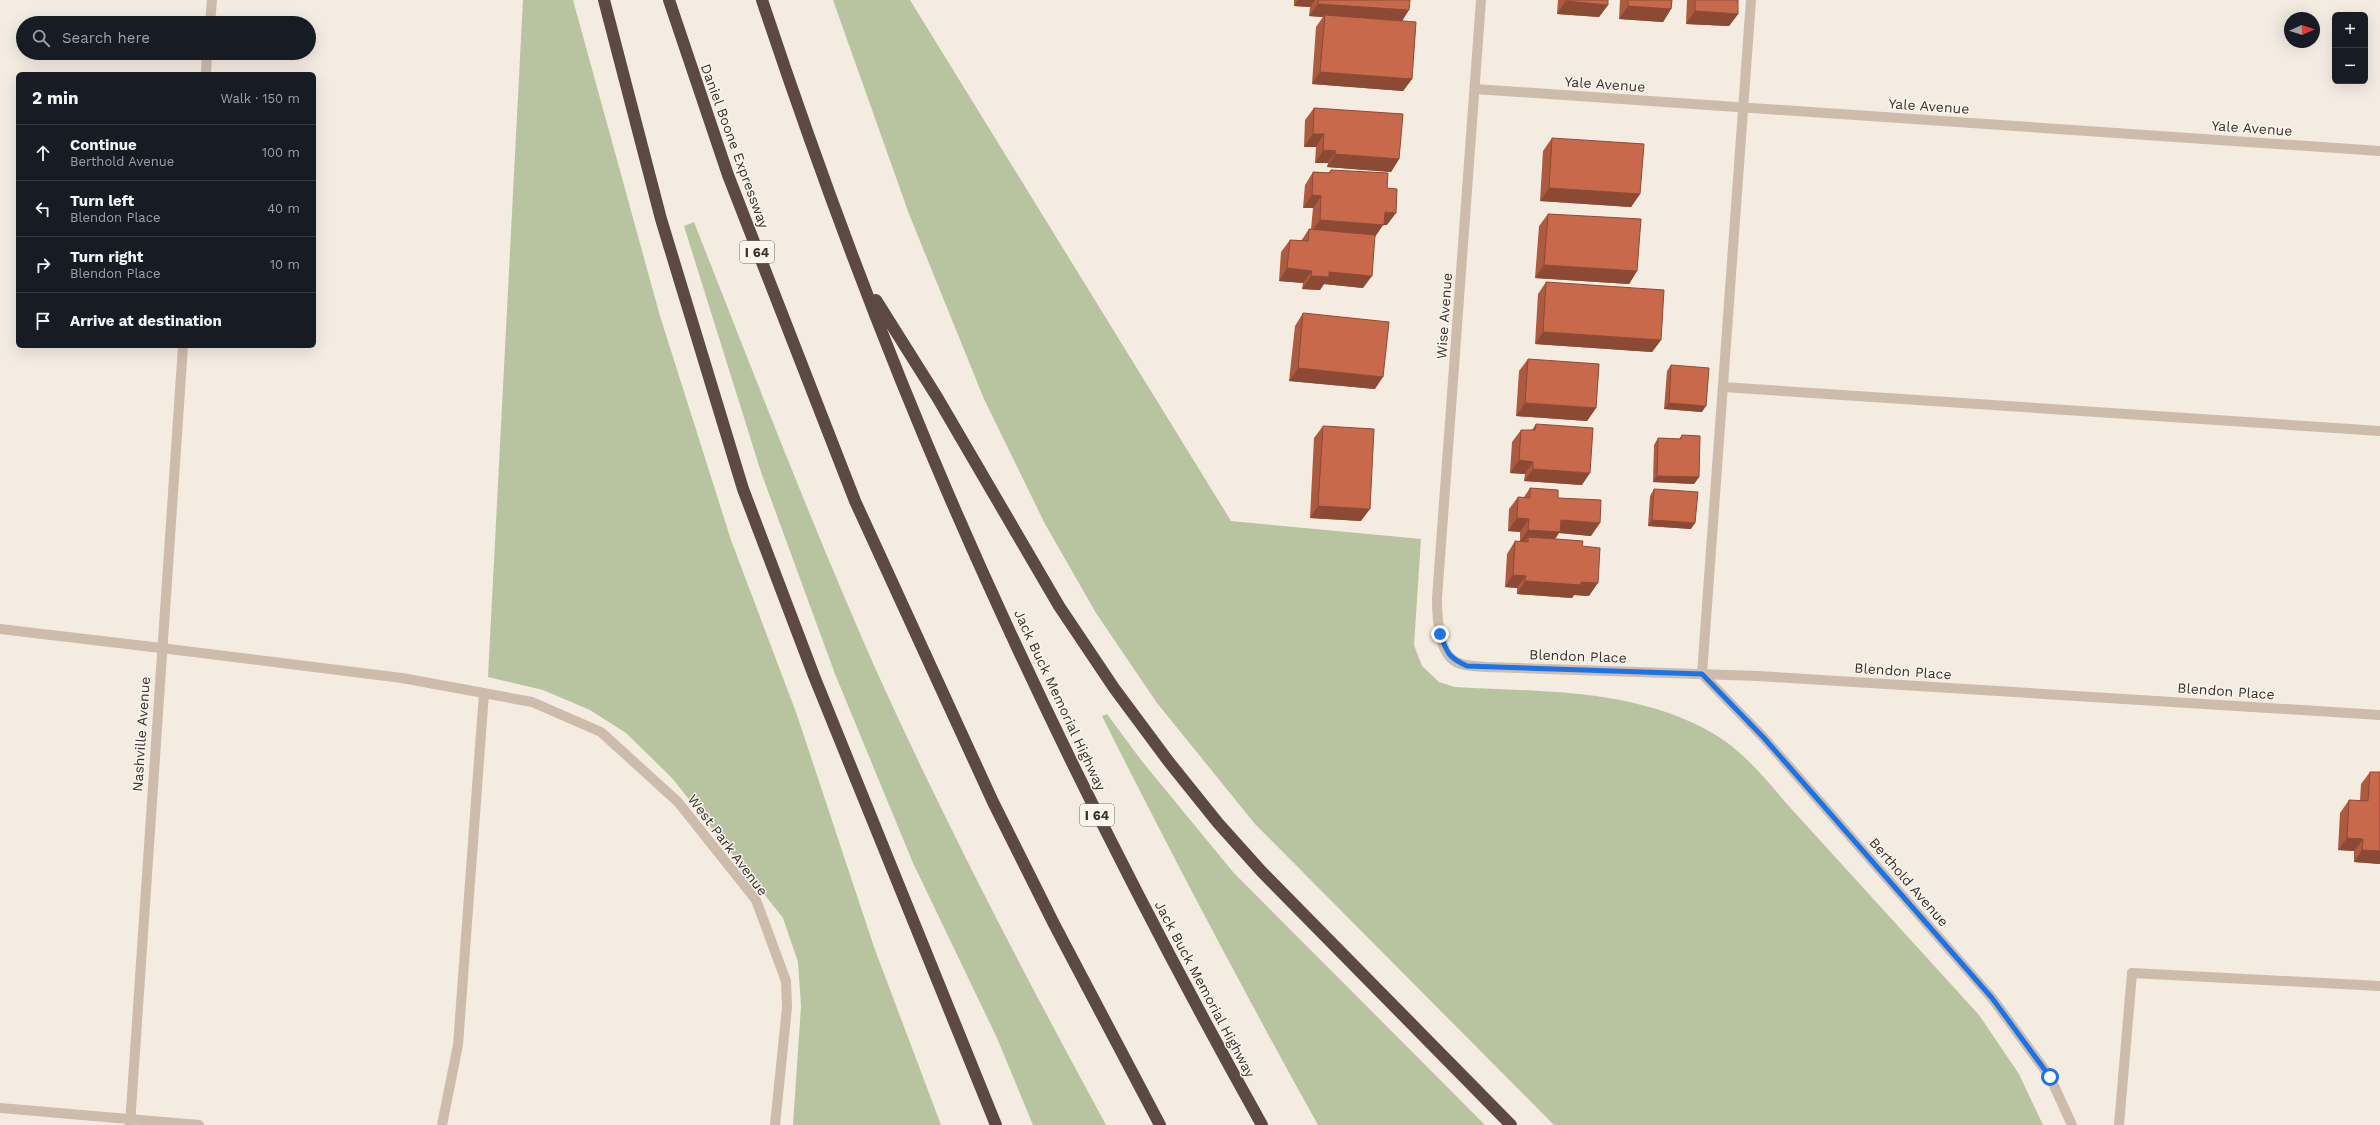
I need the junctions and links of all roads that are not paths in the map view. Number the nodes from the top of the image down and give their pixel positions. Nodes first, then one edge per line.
1 (212, 0) edge
2 (604, 0) edge
3 (669, 0) edge
4 (762, 0) edge
5 (1480, 0) edge
6 (1751, 0) edge
7 (211, 16) edge
8 (207, 60) edge
9 (206, 72) edge
10 (1475, 89) junction
11 (1742, 107) junction
12 (2380, 151) edge
13 (860, 275) junction
14 (183, 348) edge
15 (1723, 387) junction
16 (2380, 431) edge
17 (0, 629) edge
18 (1440, 634) joint
19 (161, 648) junction
20 (1702, 674) junction
21 (484, 693) junction
22 (2380, 715) edge
23 (2380, 986) edge
24 (988, 1107) junction
25 (0, 1108) edge
26 (130, 1122) edge
27 (199, 1125) edge
28 (442, 1125) edge
29 (775, 1125) edge
30 (990, 1125) edge
31 (996, 1125) edge
32 (1160, 1125) edge
33 (1262, 1125) edge
34 (1511, 1125) edge
35 (2072, 1125) edge
36 (2119, 1125) edge

1 - 7 street
2 - 24 highway
3 - 32 highway, Daniel Boone Expressway / I 64
4 - 13 highway, I 64
5 - 10 street, Wise Avenue
6 - 11 street
8 - 9 street
10 - 11 street, Yale Avenue
10 - 18 street, Wise Avenue
11 - 12 street, Yale Avenue
11 - 15 street
13 - 33 highway, Jack Buck Memorial Highway / I 64
13 - 34 highway
14 - 19 street, Nashville Avenue
15 - 16 street
15 - 20 street
17 - 19 street, West Park Avenue
18 - 20 street, Blendon Place
19 - 21 street, West Park Avenue
19 - 26 street, Nashville Avenue
20 - 22 street, Blendon Place
20 - 35 street, Berthold Avenue
21 - 28 street
21 - 29 street, West Park Avenue
23 - 36 street
24 - 30 highway
24 - 31 highway
25 - 26 street
26 - 27 street

